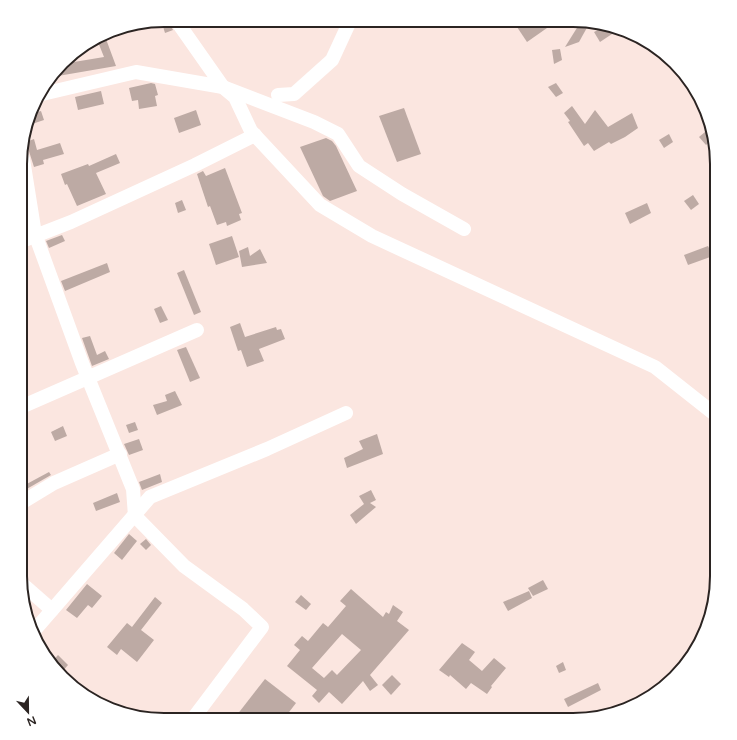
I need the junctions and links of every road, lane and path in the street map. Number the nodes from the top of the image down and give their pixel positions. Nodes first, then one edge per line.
1 (181, 27) edge
2 (347, 27) edge
3 (223, 87) junction
4 (46, 93) edge
5 (278, 95) dead end
6 (255, 135) junction
7 (27, 185) edge
8 (464, 229) dead end
9 (35, 234) junction
10 (27, 238) edge
11 (197, 330) dead end
12 (89, 378) junction
13 (27, 404) edge
14 (710, 410) edge
15 (346, 412) dead end
16 (120, 454) junction
17 (27, 499) edge
18 (135, 516) junction
19 (28, 589) edge
20 (52, 610) junction
21 (37, 628) edge
22 (197, 713) edge

1 - 3 street
2 - 5 street
3 - 4 street
3 - 6 street
3 - 8 street
6 - 9 street
6 - 14 street
7 - 9 street
9 - 10 street
9 - 12 street
11 - 12 street
12 - 13 street
12 - 16 street
15 - 18 street
16 - 17 street
16 - 18 street
18 - 20 street
18 - 22 street
19 - 20 street
20 - 21 street

